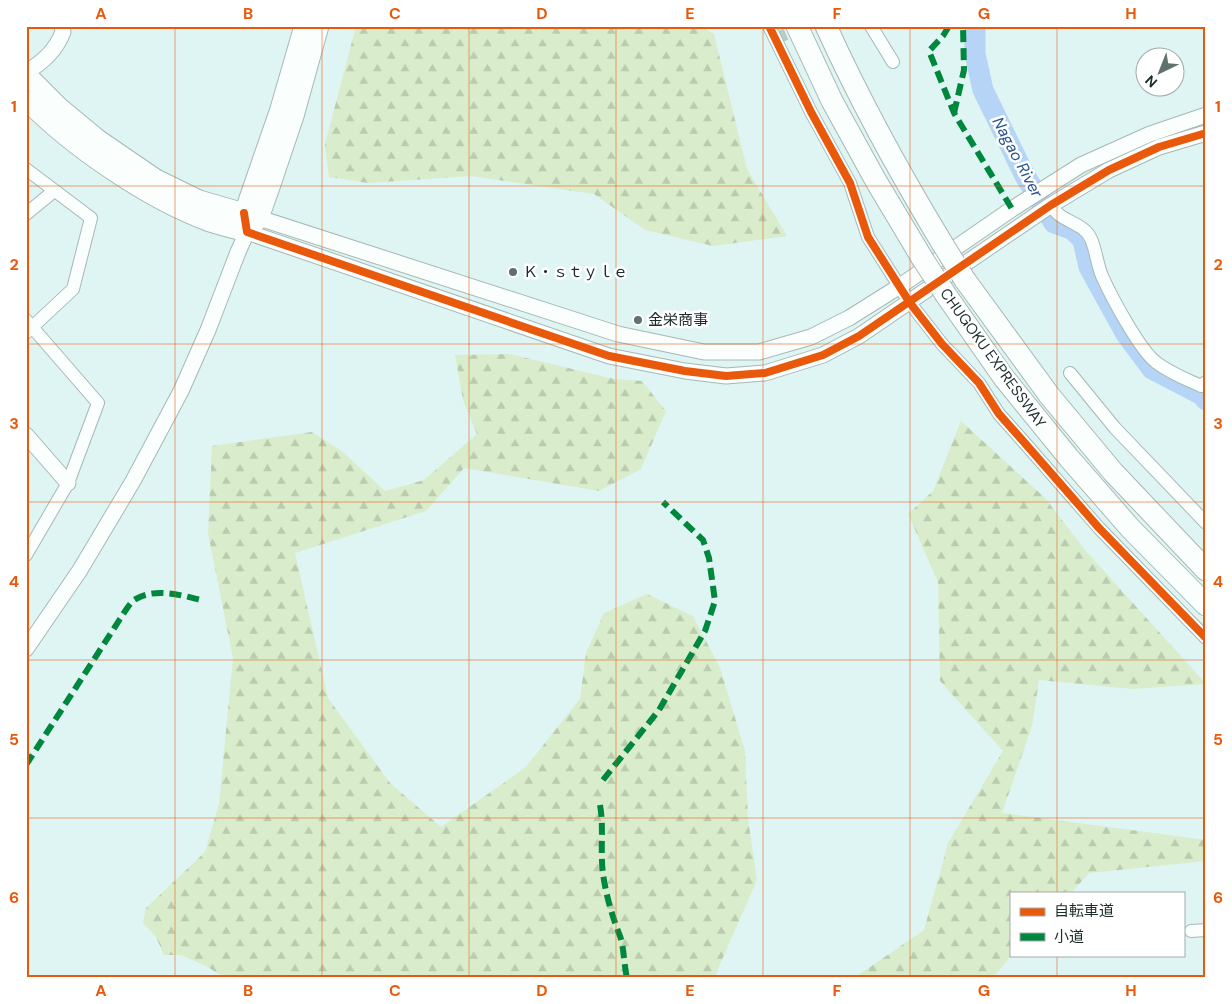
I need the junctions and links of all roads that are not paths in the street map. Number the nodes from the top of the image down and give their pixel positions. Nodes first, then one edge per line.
1 (62, 26) edge
2 (304, 26) edge
3 (319, 26) edge
4 (769, 26) edge
5 (790, 26) edge
6 (797, 26) edge
7 (826, 26) edge
8 (871, 26) edge
9 (893, 62) dead end
10 (26, 73) edge
11 (26, 100) edge
12 (832, 101) junction
13 (1206, 115) edge
14 (1206, 133) edge
15 (26, 169) edge
16 (54, 191) junction
17 (1052, 205) junction
18 (26, 214) edge
19 (250, 221) junction
20 (900, 286) junction
21 (910, 302) junction
22 (28, 327) edge
23 (1070, 373) dead end
24 (1206, 382) edge
25 (26, 435) edge
26 (68, 483) junction
27 (1206, 523) edge
28 (28, 548) edge
29 (1206, 570) edge
30 (1206, 605) edge
31 (1206, 638) edge
32 (26, 649) edge
33 (1206, 930) edge
34 (1191, 932) dead end

1 - 10 street
2 - 19 main road
3 - 19 main road
4 - 20 street
5 - 12 highway
6 - 12 highway, CHUGOKU EXPRESSWAY
7 - 29 highway, CHUGOKU EXPRESSWAY, bridge
8 - 9 street
10 - 19 main road
11 - 19 main road
12 - 30 highway, CHUGOKU EXPRESSWAY, bridge
13 - 20 street
14 - 17 street
15 - 16 street
16 - 18 street
16 - 22 street
17 - 21 street
17 - 24 street
19 - 20 street
19 - 21 street
19 - 32 street
20 - 21 street
21 - 31 street
22 - 26 street
23 - 27 street
25 - 26 street
26 - 28 street
33 - 34 street

